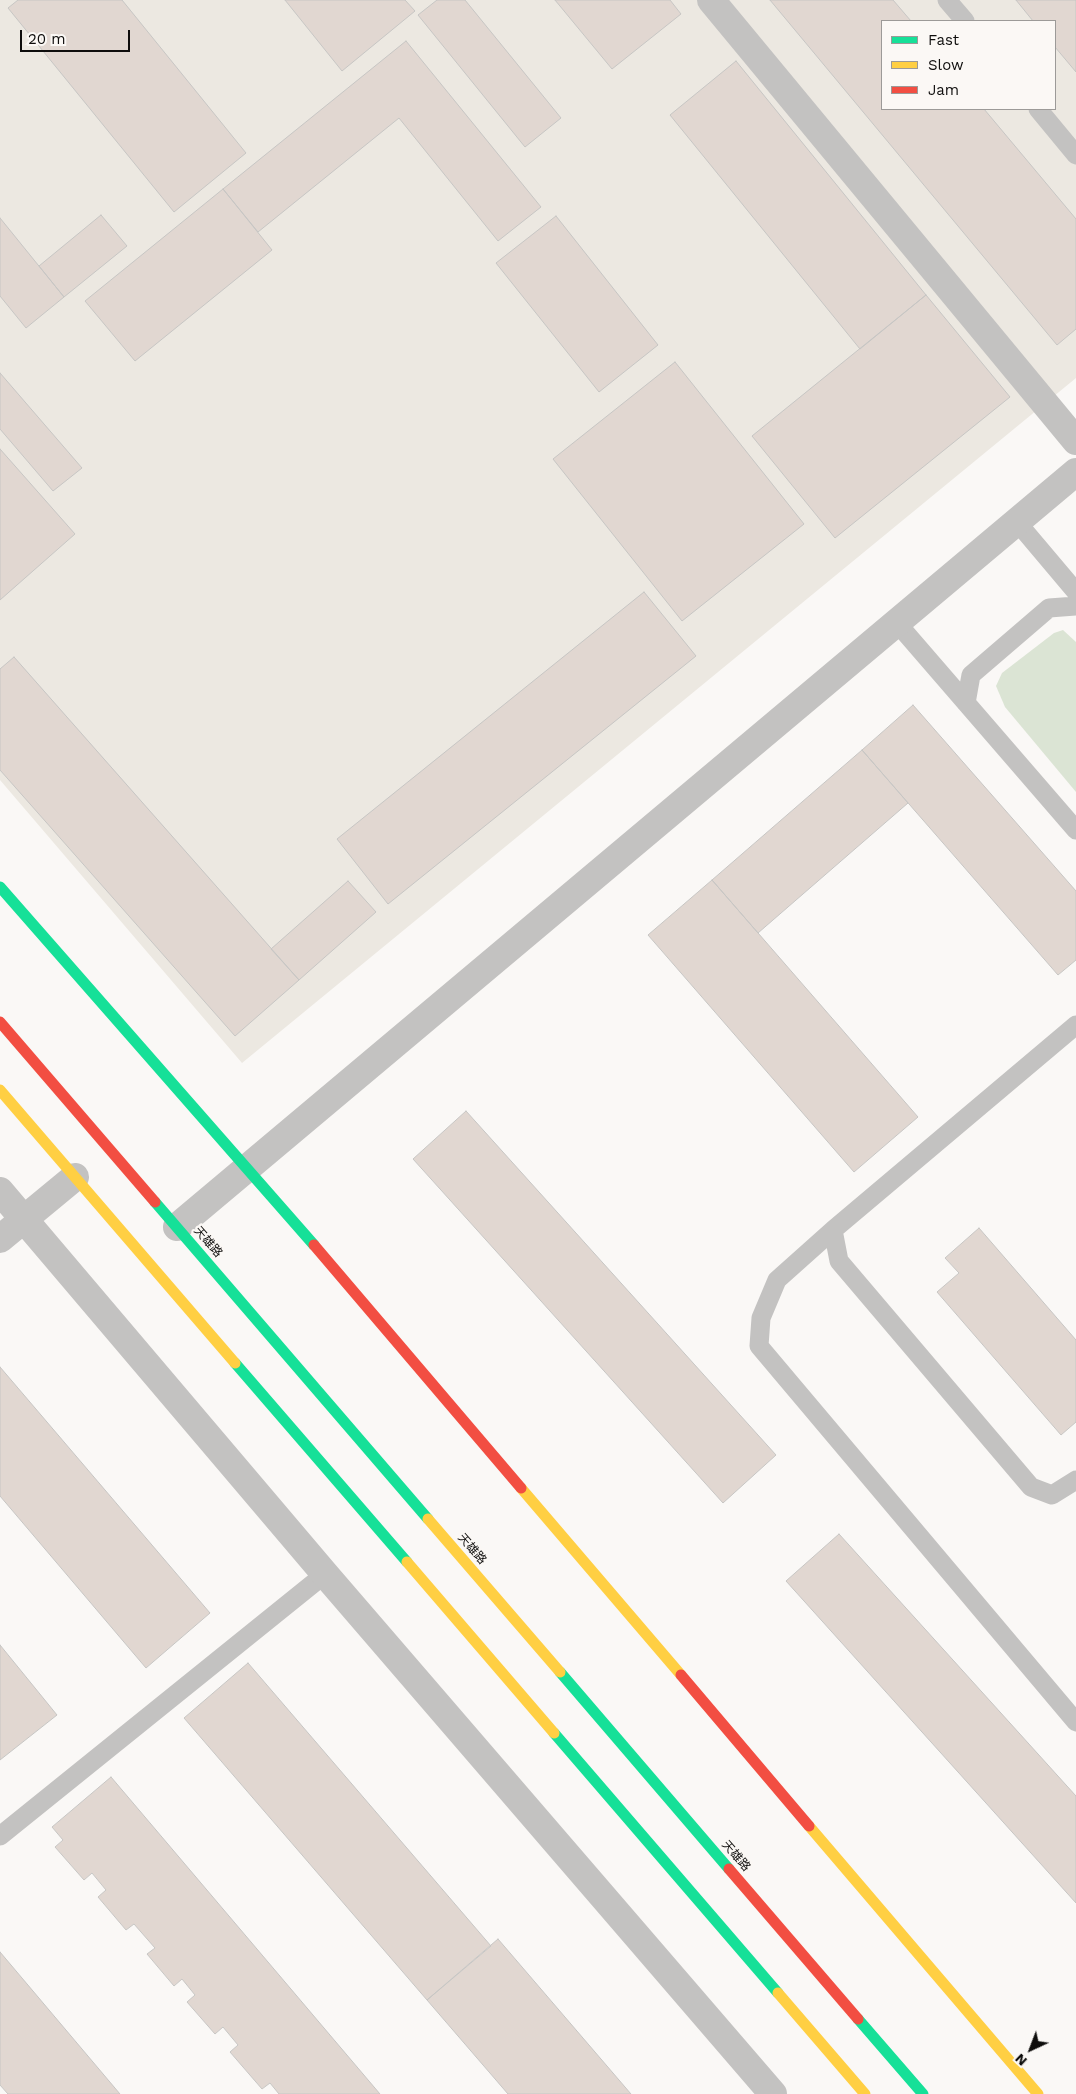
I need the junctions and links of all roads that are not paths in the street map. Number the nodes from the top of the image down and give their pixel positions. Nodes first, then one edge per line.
1 (711, 0) edge
2 (947, 0) edge
3 (964, 20) edge
4 (1039, 110) edge
5 (1076, 155) edge
6 (1076, 441) edge
7 (1076, 472) edge
8 (1017, 522) junction
9 (1076, 592) edge
10 (1076, 606) edge
11 (897, 623) junction
12 (966, 703) junction
13 (1076, 830) edge
14 (0, 887) edge
15 (0, 1022) edge
16 (1076, 1025) edge
17 (0, 1090) edge
18 (248, 1168) junction
19 (75, 1177) junction
20 (0, 1191) edge
21 (24, 1219) junction
22 (177, 1227) junction
23 (833, 1230) junction
24 (0, 1240) edge
25 (1076, 1480) edge
26 (325, 1574) junction
27 (1076, 1722) edge
28 (0, 1836) edge
29 (773, 2094) edge
30 (865, 2094) edge
31 (924, 2094) edge
32 (1038, 2094) edge

1 - 6 street
2 - 3 lane
4 - 5 lane
7 - 8 street
8 - 9 lane
8 - 11 street
10 - 12 lane
11 - 12 lane
11 - 18 street
12 - 13 lane
14 - 18 main road
15 - 22 main road, 天雄路
16 - 23 lane
17 - 19 main road
18 - 22 street
18 - 32 main road
19 - 21 street
19 - 30 main road
20 - 21 street
21 - 24 street
21 - 26 street
22 - 31 main road, 天雄路
23 - 25 lane
23 - 27 lane
26 - 28 lane
26 - 29 street

